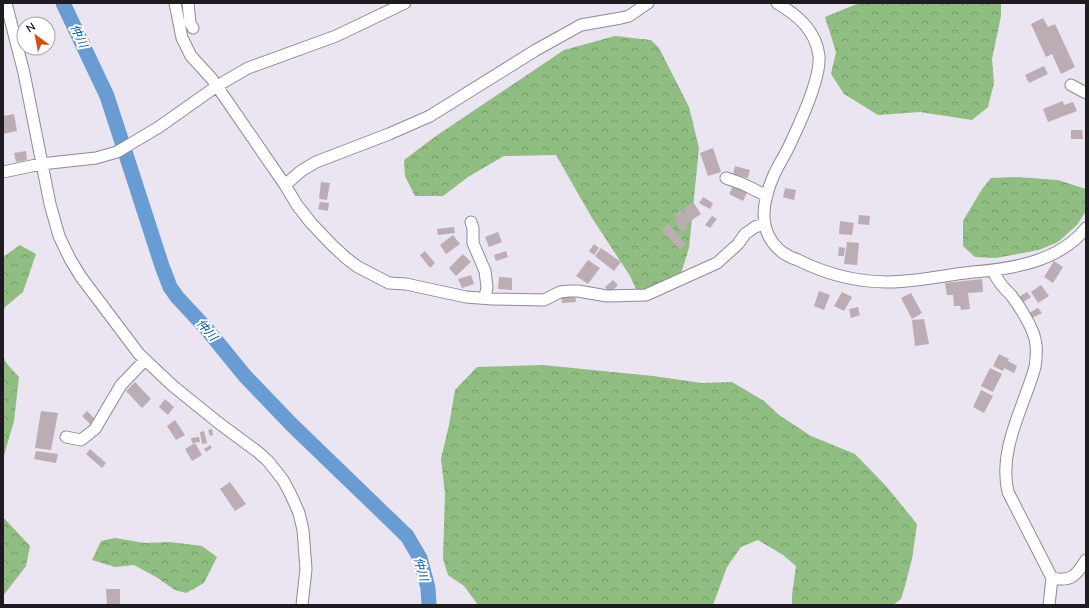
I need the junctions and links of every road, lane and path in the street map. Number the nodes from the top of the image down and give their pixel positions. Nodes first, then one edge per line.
1 (6, 3) edge
2 (175, 3) edge
3 (188, 3) edge
4 (405, 3) edge
5 (648, 3) edge
6 (777, 3) edge
7 (193, 28) dead end
8 (1071, 85) dead end
9 (217, 86) junction
10 (1086, 93) edge
11 (41, 164) junction
12 (3, 172) edge
13 (726, 178) dead end
14 (285, 184) junction
15 (767, 196) junction
16 (471, 222) dead end
17 (764, 224) junction
18 (1086, 228) edge
19 (993, 270) junction
20 (485, 298) junction
21 (146, 360) junction
22 (66, 437) dead end
23 (1086, 560) edge
24 (1052, 578) junction
25 (302, 605) edge
26 (1049, 605) edge

1 - 11 street
2 - 9 street
3 - 7 street
4 - 9 street
5 - 14 street
6 - 15 street
8 - 10 street
9 - 11 street
9 - 14 street
11 - 12 street
11 - 21 street
13 - 15 street
14 - 20 street
15 - 17 street
16 - 20 street
17 - 19 street
17 - 20 street
18 - 19 street
19 - 24 street
21 - 22 street
21 - 25 street
23 - 24 street
24 - 26 street

